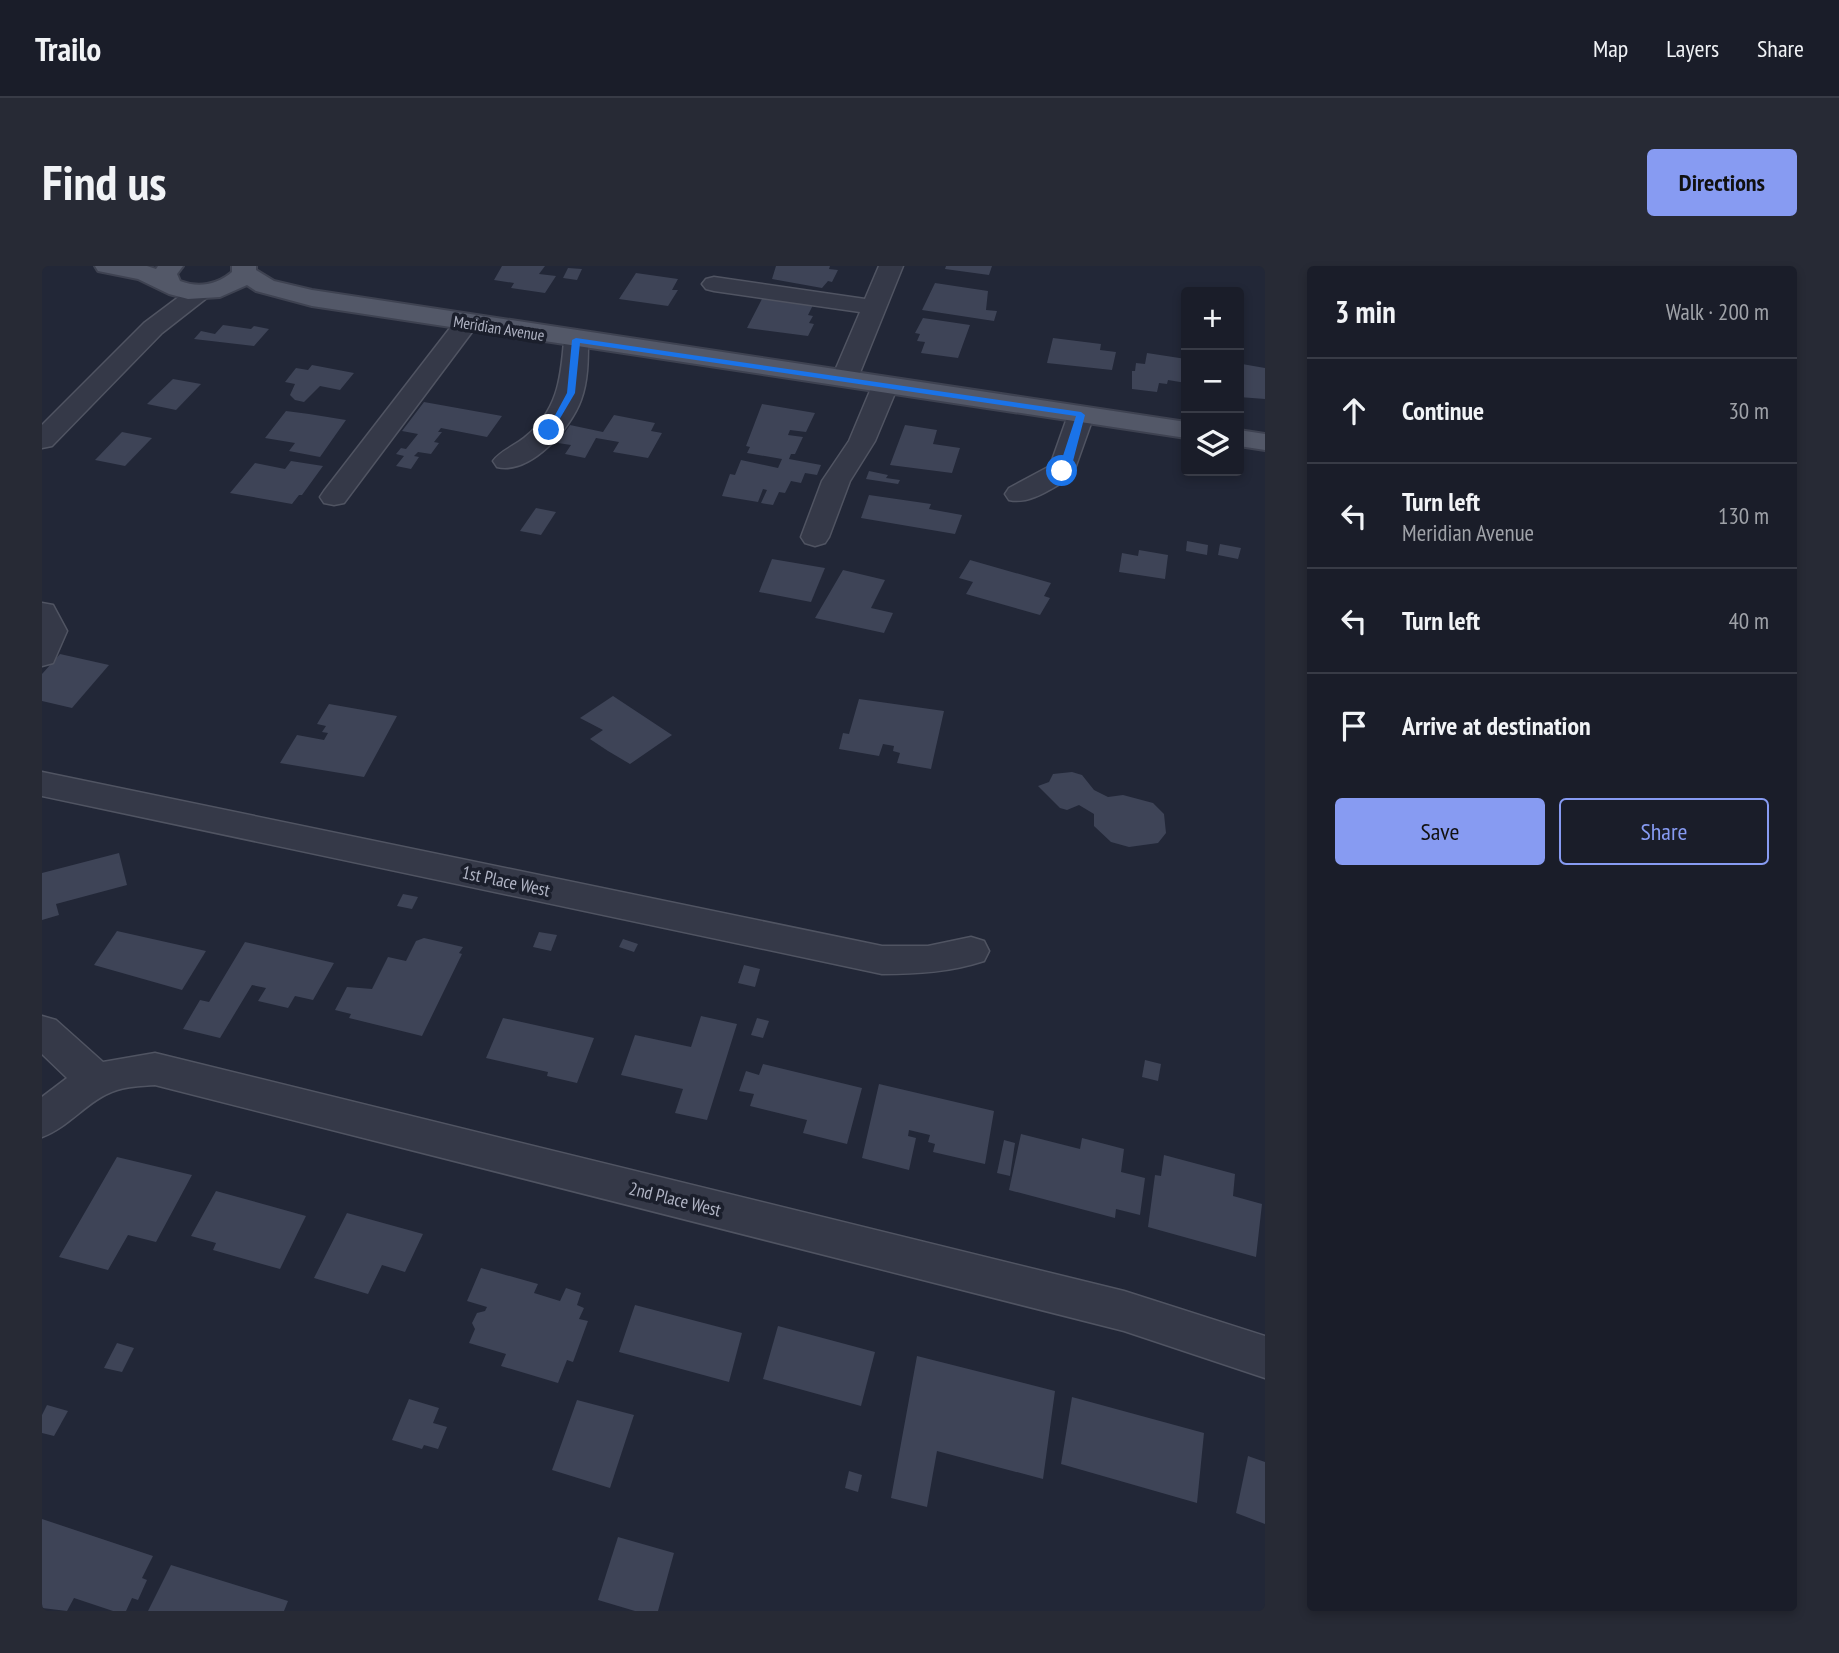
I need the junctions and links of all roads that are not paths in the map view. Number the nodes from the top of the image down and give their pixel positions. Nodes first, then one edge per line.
1 (107, 266) edge
2 (891, 266) edge
3 (244, 270) edge
4 (171, 280) edge
5 (715, 284) dead end
6 (210, 291) junction
7 (312, 298) junction
8 (873, 307) junction
9 (466, 324) junction
10 (153, 327) junction
11 (576, 340) junction
12 (844, 380) junction
13 (885, 386) junction
14 (1081, 415) junction
15 (53, 417) edge
16 (1181, 429) edge
17 (1244, 439) edge
18 (42, 440) edge
19 (1265, 442) edge
20 (507, 461) dead end
21 (1019, 494) dead end
22 (334, 497) dead end
23 (815, 537) dead end
24 (42, 612) edge
25 (42, 656) edge
26 (42, 784) edge
27 (971, 951) dead end
28 (42, 1031) edge
29 (90, 1083) junction
30 (42, 1120) edge
31 (1265, 1357) edge

1 - 4 main road
2 - 8 street
3 - 6 main road
3 - 7 main road
4 - 6 main road
4 - 10 street
5 - 8 street
6 - 7 main road
6 - 10 street
7 - 9 main road, Meridian Avenue
8 - 12 street
9 - 11 main road, Meridian Avenue
9 - 22 street
10 - 15 street
11 - 12 main road, Meridian Avenue
11 - 20 street
12 - 13 main road, Meridian Avenue
13 - 14 main road, Meridian Avenue
13 - 23 street
14 - 16 main road, Meridian Avenue
14 - 21 street
15 - 18 street
17 - 19 main road
24 - 25 street
26 - 27 street, 1st Place West
28 - 29 street
29 - 30 street
29 - 31 street, 2nd Place West

